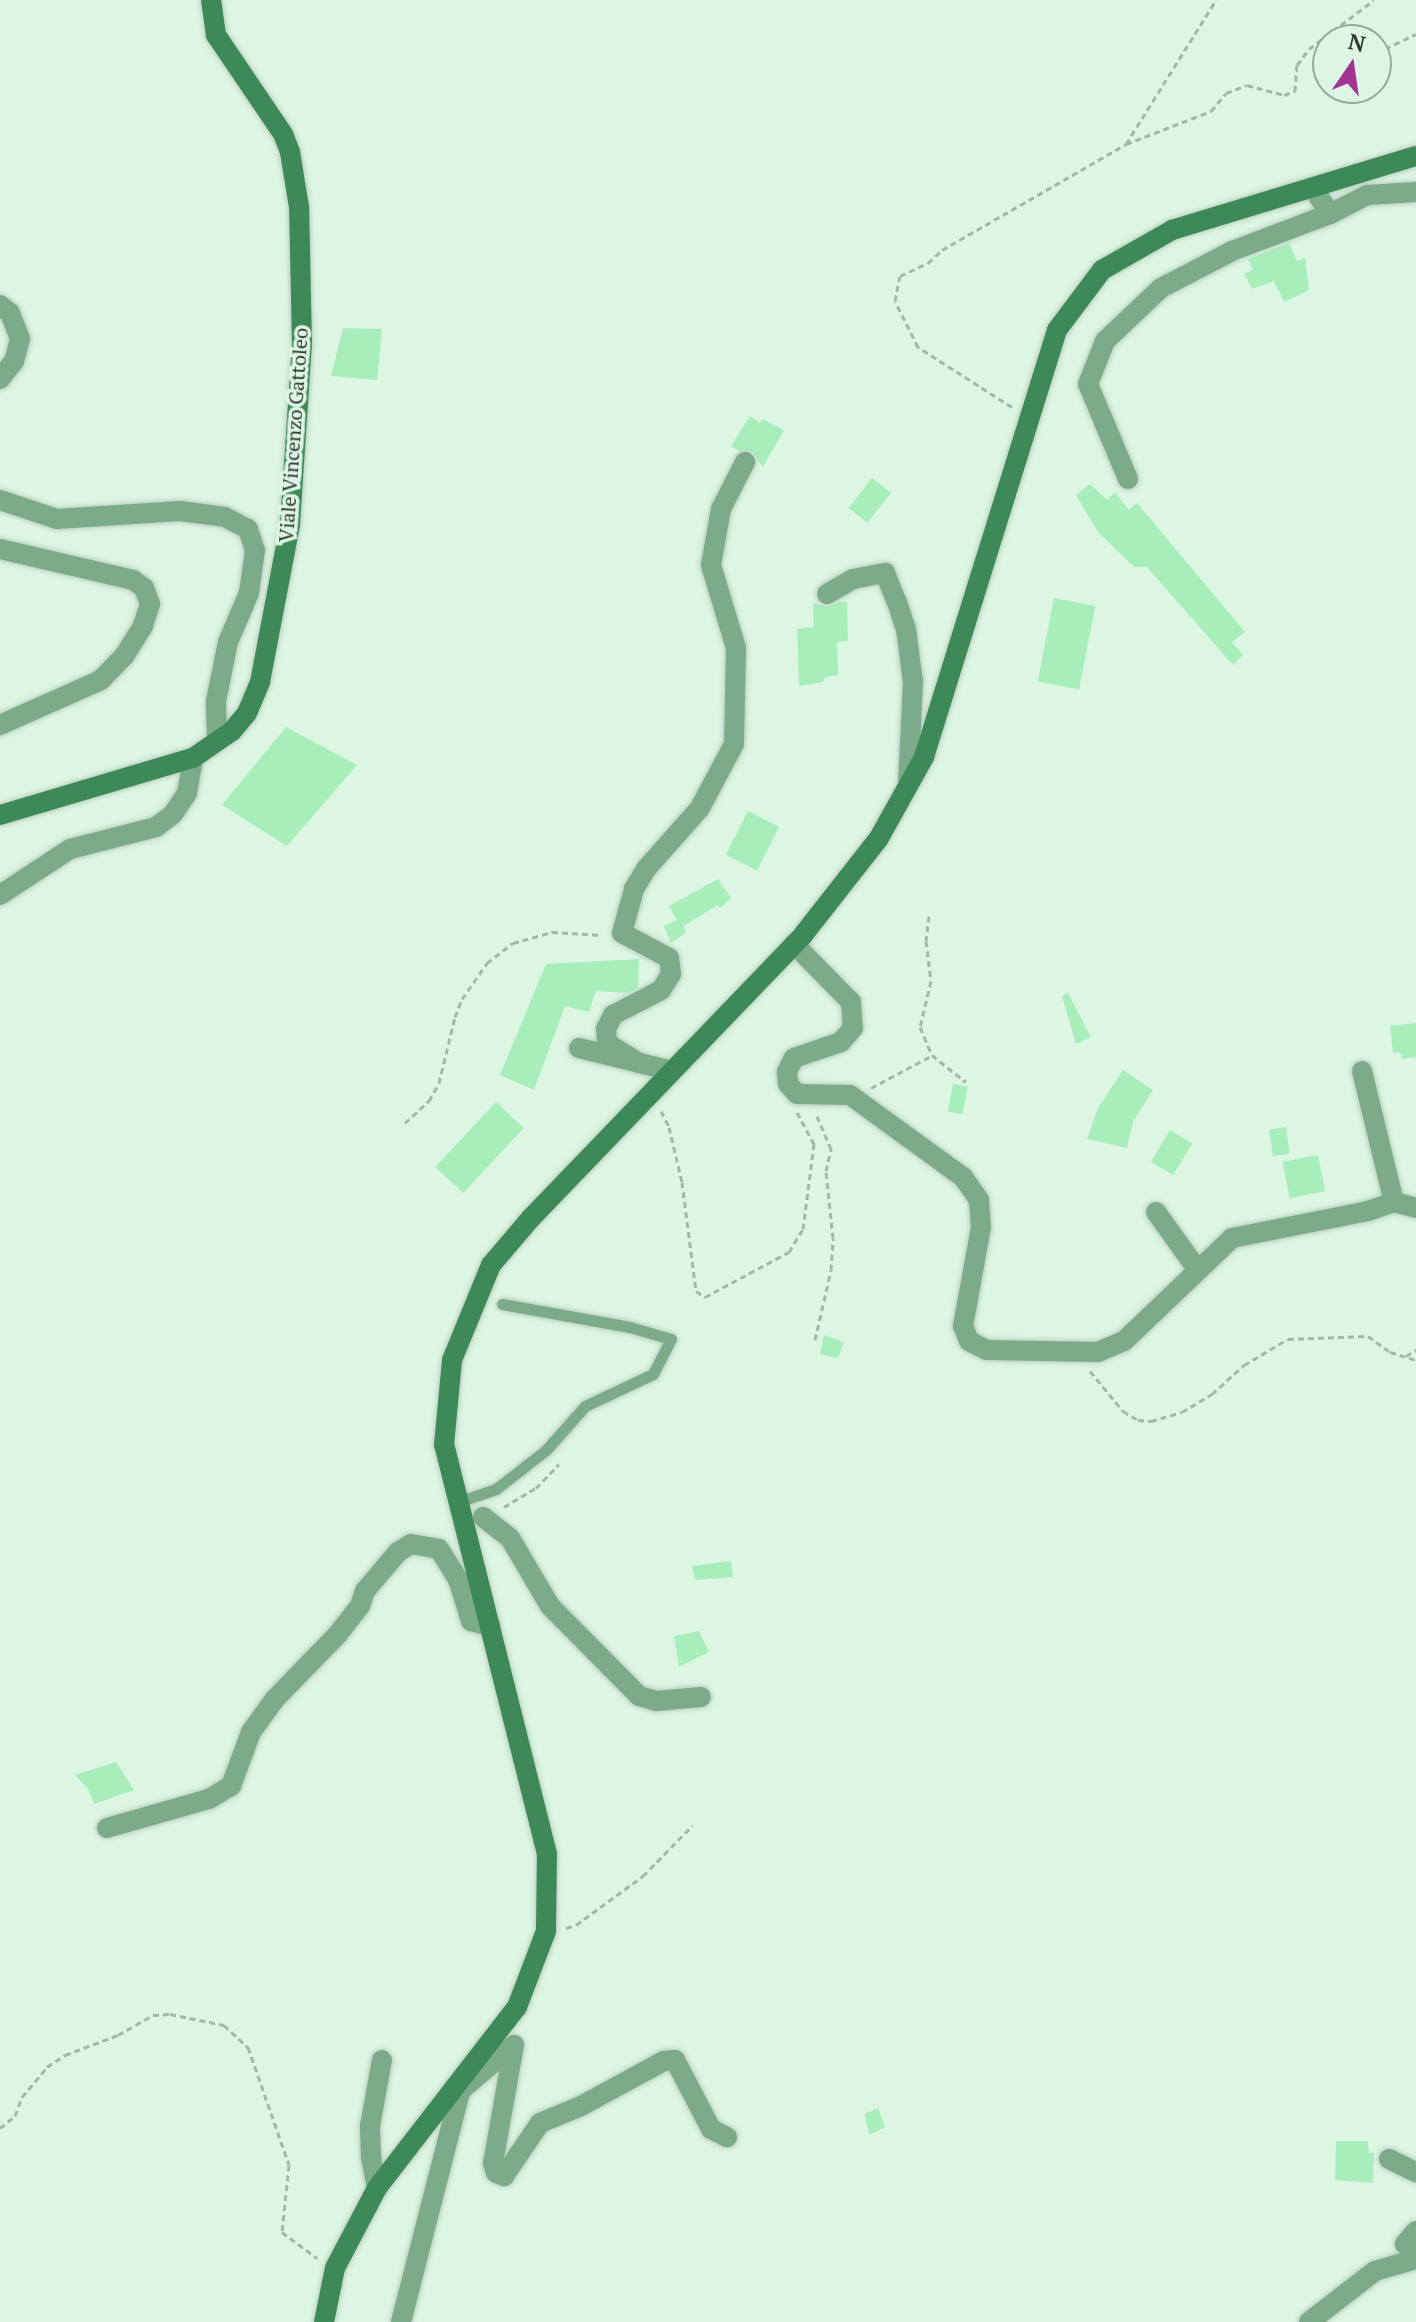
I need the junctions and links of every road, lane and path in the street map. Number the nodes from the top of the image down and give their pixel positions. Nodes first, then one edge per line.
1 (211, 0) edge
2 (1216, 0) edge
3 (1374, 0) edge
4 (1416, 34) edge
5 (1392, 45) edge
6 (1126, 144) junction
7 (1416, 156) edge
8 (1313, 188) junction
9 (1416, 192) edge
10 (1330, 214) junction
11 (0, 305) edge
12 (0, 379) edge
13 (1031, 414) junction
14 (745, 462) dead end
15 (1128, 479) dead end
16 (0, 500) edge
17 (0, 549) edge
18 (827, 594) dead end
19 (0, 725) edge
20 (217, 741) junction
21 (193, 758) junction
22 (908, 786) junction
23 (0, 815) edge
24 (0, 895) edge
25 (929, 916) dead end
26 (622, 933) junction
27 (794, 944) junction
28 (579, 1048) dead end
29 (932, 1055) junction
30 (639, 1063) junction
31 (672, 1071) junction
32 (1362, 1071) dead end
33 (966, 1082) dead end
34 (793, 1090) junction
35 (652, 1092) junction
36 (854, 1098) junction
37 (405, 1123) dead end
38 (1394, 1202) junction
39 (1416, 1208) edge
40 (1156, 1212) dead end
41 (1197, 1269) junction
42 (502, 1304) dead end
43 (815, 1340) dead end
44 (1416, 1350) edge
45 (1076, 1352) junction
46 (1406, 1356) junction
47 (1416, 1360) edge
48 (559, 1464) dead end
49 (458, 1502) junction
50 (483, 1517) joint
51 (490, 1626) junction
52 (701, 1697) dead end
53 (693, 1825) dead end
54 (107, 1828) dead end
55 (546, 1931) junction
56 (382, 2060) dead end
57 (462, 2084) junction
58 (0, 2128) edge
59 (727, 2137) dead end
60 (1389, 2159) dead end
61 (1416, 2172) edge
62 (377, 2188) junction
63 (1416, 2231) edge
64 (1416, 2242) edge
65 (1416, 2259) edge
66 (335, 2268) junction
67 (324, 2322) edge
68 (401, 2322) edge
69 (1309, 2322) edge

1 - 20 main road, Viale Vincenzo Gattoleo
2 - 6 path
3 - 6 path
4 - 5 path
6 - 13 path
7 - 8 main road
8 - 10 street
8 - 13 main road
9 - 10 street
10 - 15 street
11 - 12 street
13 - 22 main road
14 - 26 street
16 - 20 street
17 - 19 street
18 - 22 street
20 - 21 main road, Viale Vincenzo Gattoleo
21 - 23 main road, Viale Vincenzo Gattoleo
21 - 24 street
22 - 27 main road
25 - 29 path
26 - 30 street
26 - 37 path
27 - 31 main road
27 - 34 street
28 - 30 street
29 - 33 path
29 - 36 path
30 - 31 street
31 - 35 main road
32 - 38 street
34 - 35 path
34 - 36 street
34 - 43 path
35 - 49 main road
36 - 45 street
38 - 39 street
38 - 41 street
40 - 41 street
41 - 45 street
42 - 49 lane
44 - 46 path
45 - 46 path
46 - 47 path
48 - 50 path
49 - 51 main road
50 - 52 street
51 - 54 street
51 - 55 main road
53 - 55 path
55 - 57 main road
56 - 62 street
57 - 59 street
57 - 62 main road
57 - 68 street
58 - 66 path
60 - 61 street
62 - 66 main road
63 - 64 street
65 - 69 street
66 - 67 main road

